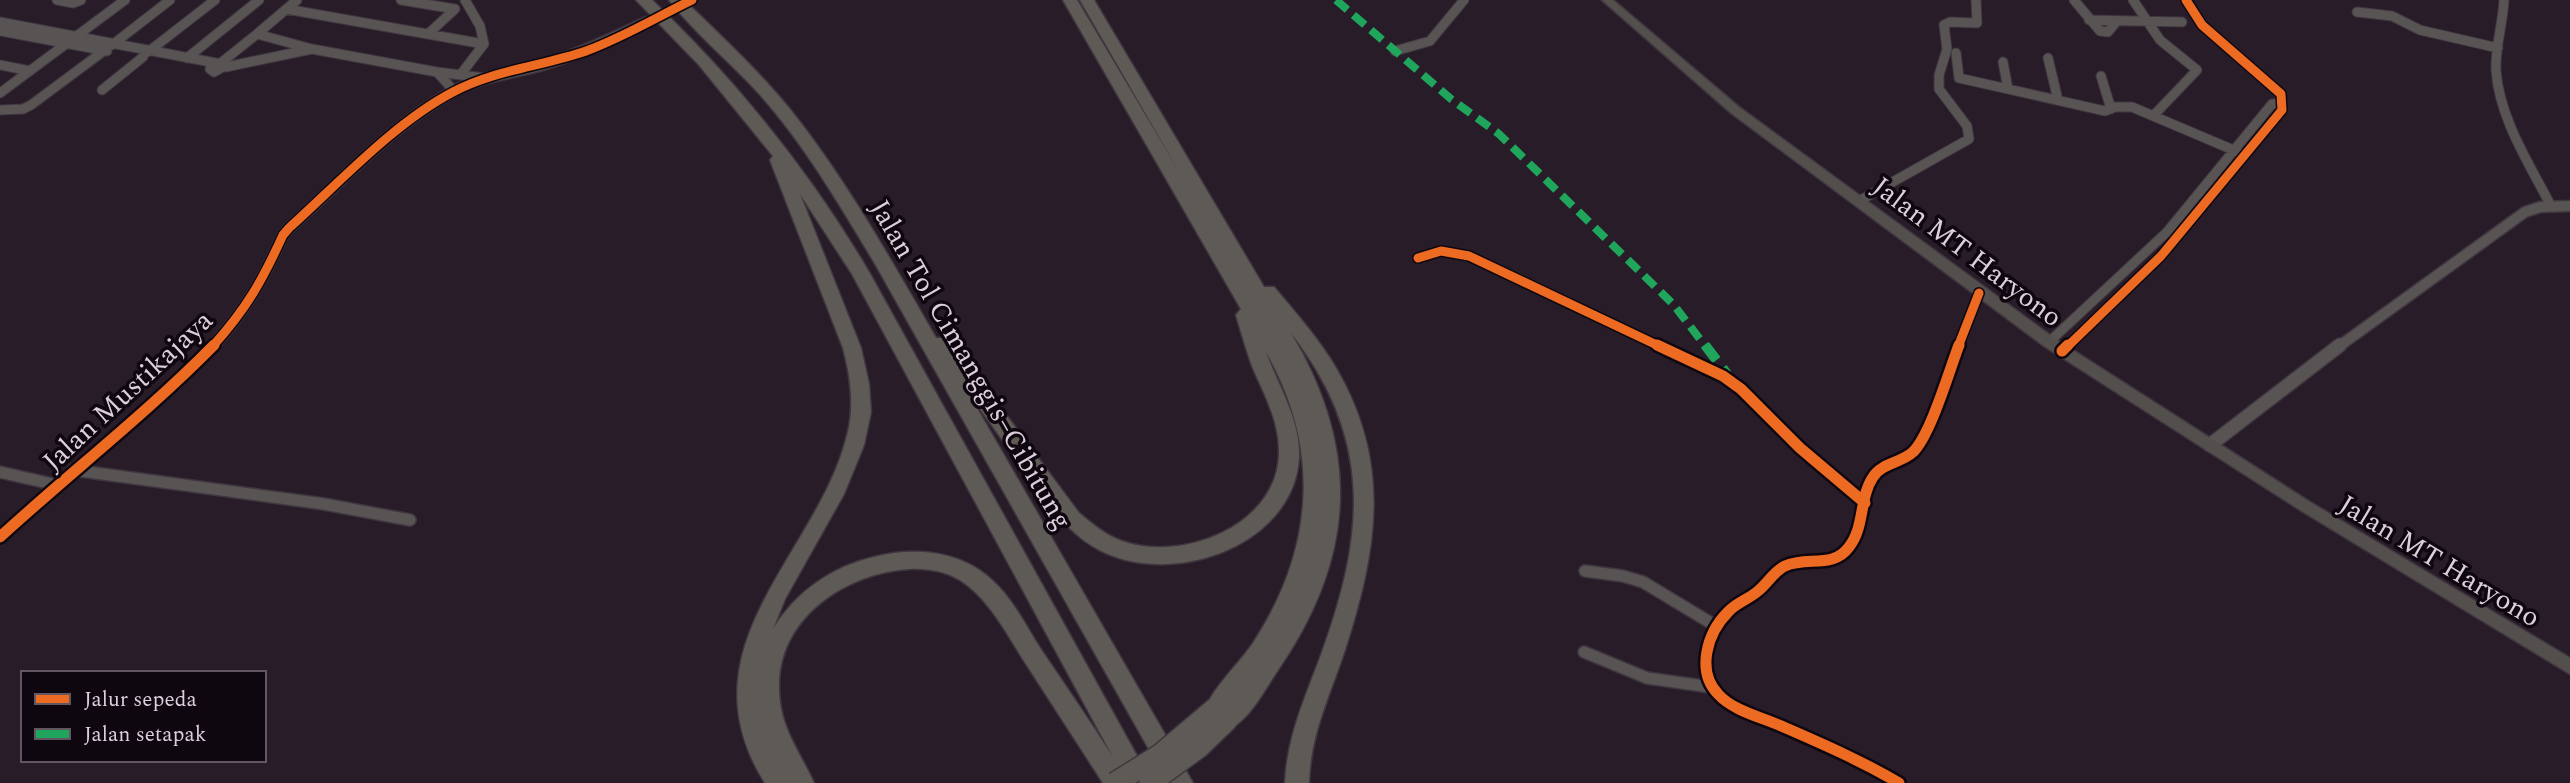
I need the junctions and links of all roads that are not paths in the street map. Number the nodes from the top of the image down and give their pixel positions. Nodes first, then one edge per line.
1 (57, 0) edge
2 (81, 0) edge
3 (125, 0) edge
4 (170, 0) edge
5 (215, 0) edge
6 (259, 0) edge
7 (297, 0) edge
8 (401, 0) edge
9 (466, 0) edge
10 (643, 0) edge
11 (676, 0) edge
12 (1070, 0) edge
13 (1087, 0) edge
14 (1464, 0) edge
15 (1607, 0) edge
16 (1976, 0) edge
17 (2074, 0) edge
18 (2133, 0) edge
19 (2186, 0) edge
20 (418, 1) edge
21 (2501, 1) edge
22 (286, 9) junction
23 (2357, 12) dead end
24 (2143, 20) junction
25 (2198, 21) junction
26 (0, 22) edge
27 (648, 22) tunnel mouth
28 (2182, 22) junction
29 (2150, 29) junction
30 (0, 31) edge
31 (257, 34) junction
32 (428, 34) junction
33 (75, 37) junction
34 (67, 44) junction
35 (484, 44) junction
36 (108, 47) junction
37 (2498, 48) junction
38 (312, 49) junction
39 (1395, 51) dead end
40 (1956, 52) dead end
41 (145, 54) junction
42 (187, 58) junction
43 (2048, 58) dead end
44 (2003, 62) dead end
45 (2206, 62) dead end
46 (0, 65) edge
47 (219, 65) junction
48 (2197, 70) junction
49 (30, 72) junction
50 (437, 72) junction
51 (461, 74) junction
52 (2101, 76) dead end
53 (485, 78) junction
54 (2008, 89) junction
55 (102, 90) dead end
56 (454, 91) junction
57 (0, 93) edge
58 (2058, 100) junction
59 (2282, 103) junction
60 (2111, 109) junction
61 (0, 110) edge
62 (2154, 115) junction
63 (770, 139) junction
64 (2233, 149) junction
65 (2244, 155) junction
66 (1859, 201) junction
67 (2551, 206) junction
68 (2570, 206) edge
69 (2185, 210) junction
70 (2195, 216) junction
71 (1223, 233) junction
72 (1418, 258) dead end
73 (882, 260) junction
74 (1232, 276) junction
75 (1979, 293) junction
76 (2049, 342) junction
77 (2062, 351) junction
78 (2210, 445) junction
79 (73, 470) junction
80 (0, 472) edge
81 (57, 485) junction
82 (1865, 503) junction
83 (410, 520) dead end
84 (0, 537) edge
85 (1585, 571) dead end
86 (1716, 626) junction
87 (1584, 652) dead end
88 (2570, 667) edge
89 (1710, 687) junction
90 (1222, 713) junction
91 (778, 783) edge
92 (802, 783) edge
93 (1116, 783) edge
94 (1140, 783) edge
95 (1150, 783) edge
96 (1181, 783) edge
97 (1297, 783) edge
98 (1899, 783) edge

1 - 2 street
3 - 33 street
4 - 36 street
5 - 41 street
6 - 42 street
7 - 22 street
8 - 20 street
9 - 35 street
10 - 63 highway, Jalan Tol Cimanggis–Cibitung
11 - 73 highway, Jalan Tol Cimanggis–Cibitung
12 - 74 highway
13 - 71 highway
14 - 39 street
15 - 66 main road, Jalan MT Haryono
16 - 66 street
17 - 24 street
18 - 24 street
19 - 25 street
20 - 32 street
21 - 37 street
22 - 31 street
22 - 32 street
23 - 37 street
24 - 28 street
24 - 29 street
25 - 28 street
25 - 59 street
26 - 33 street
27 - 53 street, Jalan Mustikajaya
28 - 29 street
29 - 48 street
30 - 34 street
31 - 38 street
31 - 47 street
32 - 35 street
33 - 34 street
33 - 36 street
34 - 36 street
34 - 49 street
35 - 51 street
36 - 41 street
36 - 61 street
37 - 67 street
38 - 47 street
38 - 50 street
40 - 54 street
41 - 42 street
41 - 47 street
41 - 55 street
42 - 47 street
43 - 58 street
44 - 54 street
45 - 48 street
46 - 49 street
48 - 62 street
49 - 57 street
50 - 51 street
50 - 56 street
51 - 53 street
52 - 60 street
53 - 56 street, Jalan Mustikajaya
54 - 58 street
56 - 79 street, Jalan Mustikajaya
58 - 60 street
59 - 64 street
59 - 65 street
60 - 62 street
62 - 64 street
63 - 91 highway
63 - 94 highway, Jalan Tol Cimanggis–Cibitung
64 - 65 street
64 - 69 street
65 - 70 street
66 - 75 main road, Jalan MT Haryono
67 - 68 street
67 - 78 street
69 - 70 street
69 - 76 street
70 - 77 street
71 - 90 highway
71 - 97 highway
72 - 82 street
73 - 74 highway
73 - 96 highway, Jalan Tol Cimanggis–Cibitung
74 - 90 highway
75 - 76 main road, Jalan MT Haryono
75 - 82 street
76 - 77 main road, Jalan MT Haryono
77 - 78 main road, Jalan MT Haryono
78 - 88 main road, Jalan MT Haryono
79 - 81 street, Jalan Mustikajaya
79 - 83 street
80 - 81 street
81 - 84 street, Jalan Mustikajaya
82 - 86 street
85 - 86 street
86 - 89 street
87 - 89 street
89 - 98 street
90 - 93 highway, bridge
90 - 95 highway, bridge
92 - 93 highway

